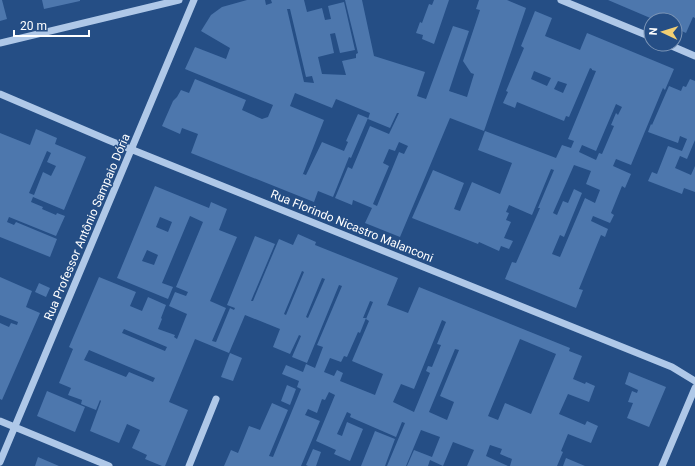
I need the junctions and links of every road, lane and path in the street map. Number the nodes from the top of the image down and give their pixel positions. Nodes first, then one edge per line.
1 (178, 0) edge
2 (194, 0) edge
3 (561, 0) edge
4 (643, 34) edge
5 (0, 44) edge
6 (683, 51) edge
7 (695, 56) edge
8 (0, 94) edge
9 (132, 149) junction
10 (695, 381) edge
11 (695, 388) edge
12 (216, 399) dead end
13 (0, 421) edge
14 (15, 427) junction
15 (0, 462) edge
16 (109, 466) edge
17 (189, 466) edge
18 (662, 466) edge

1 - 5 street
2 - 9 street, Rua Professor Antônio Sampaio Dória
3 - 4 street
6 - 7 street
8 - 9 street, Rua Florindo Nicastro Malanconi
9 - 10 street, Rua Florindo Nicastro Malanconi
9 - 14 street, Rua Professor Antônio Sampaio Dória
11 - 18 street
12 - 17 street
13 - 14 street
14 - 15 street, Rua Professor Antônio Sampaio Dória
14 - 16 street

